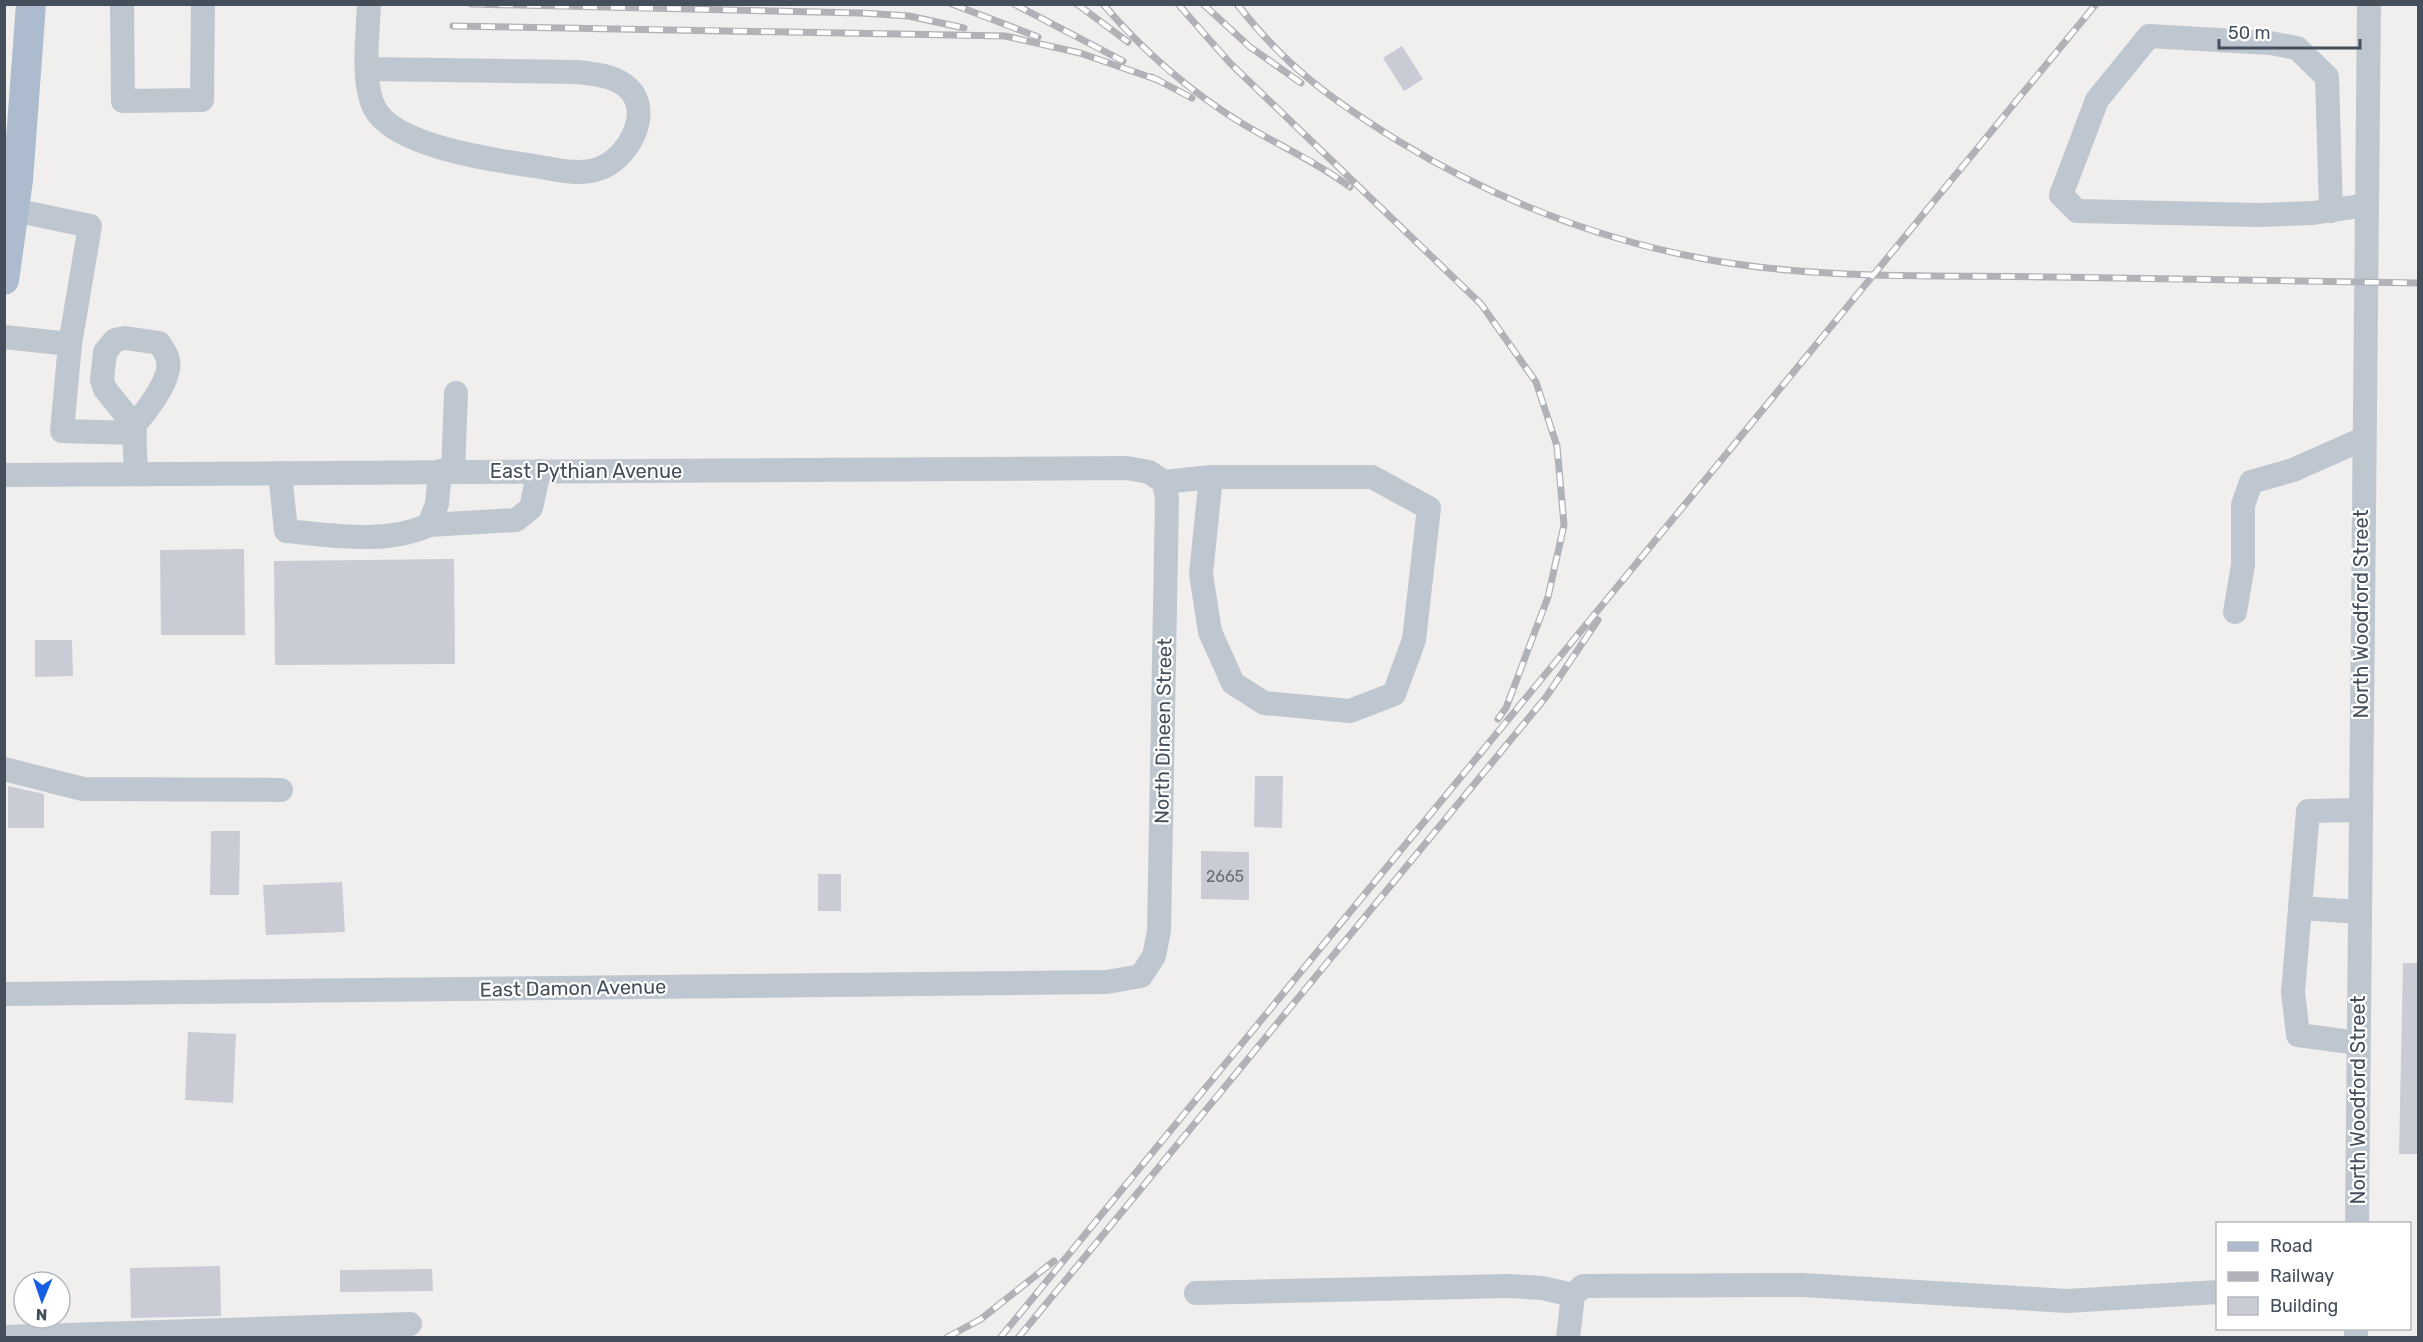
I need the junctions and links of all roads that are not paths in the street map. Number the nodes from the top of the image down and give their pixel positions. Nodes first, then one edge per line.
1 (31, 4) edge
2 (122, 4) edge
3 (203, 4) edge
4 (369, 4) edge
5 (2369, 4) edge
6 (368, 69) junction
7 (2367, 205) junction
8 (14, 210) junction
9 (2331, 211) junction
10 (4, 280) edge
11 (4, 337) edge
12 (70, 344) junction
13 (456, 393) dead end
14 (2363, 439) junction
15 (447, 471) junction
16 (538, 471) junction
17 (280, 473) junction
18 (136, 474) junction
19 (4, 475) edge
20 (1211, 477) junction
21 (1164, 482) junction
22 (429, 525) junction
23 (2235, 612) dead end
24 (4, 769) edge
25 (281, 790) dead end
26 (2360, 810) junction
27 (2300, 908) junction
28 (2359, 912) junction
29 (1142, 976) joint
30 (4, 994) edge
31 (2358, 1043) junction
32 (2357, 1222) edge
33 (2216, 1292) edge
34 (1196, 1293) dead end
35 (1573, 1296) junction
36 (410, 1324) dead end
37 (4, 1337) edge
38 (1568, 1338) edge

1 - 8 main road
2 - 3 street
4 - 6 street
5 - 7 street, North Woodford Street
6 - 6 street
7 - 9 street
7 - 14 street, North Woodford Street
8 - 10 main road
8 - 12 street
9 - 9 street
11 - 12 street
12 - 18 street
13 - 15 street
14 - 23 street
14 - 26 street, North Woodford Street
15 - 16 street, East Pythian Avenue
15 - 17 street, East Pythian Avenue
15 - 22 street
16 - 21 street, East Pythian Avenue
16 - 22 street
17 - 18 street, East Pythian Avenue
17 - 22 street
18 - 19 street, East Pythian Avenue
20 - 20 street
20 - 21 street
21 - 29 street, North Dineen Street
24 - 25 street
26 - 27 street
26 - 28 street, North Woodford Street
27 - 28 street
27 - 31 street
28 - 31 street, North Woodford Street
29 - 30 street, East Damon Avenue
31 - 32 street, North Woodford Street
33 - 35 street
34 - 35 street
35 - 38 street
36 - 37 street

